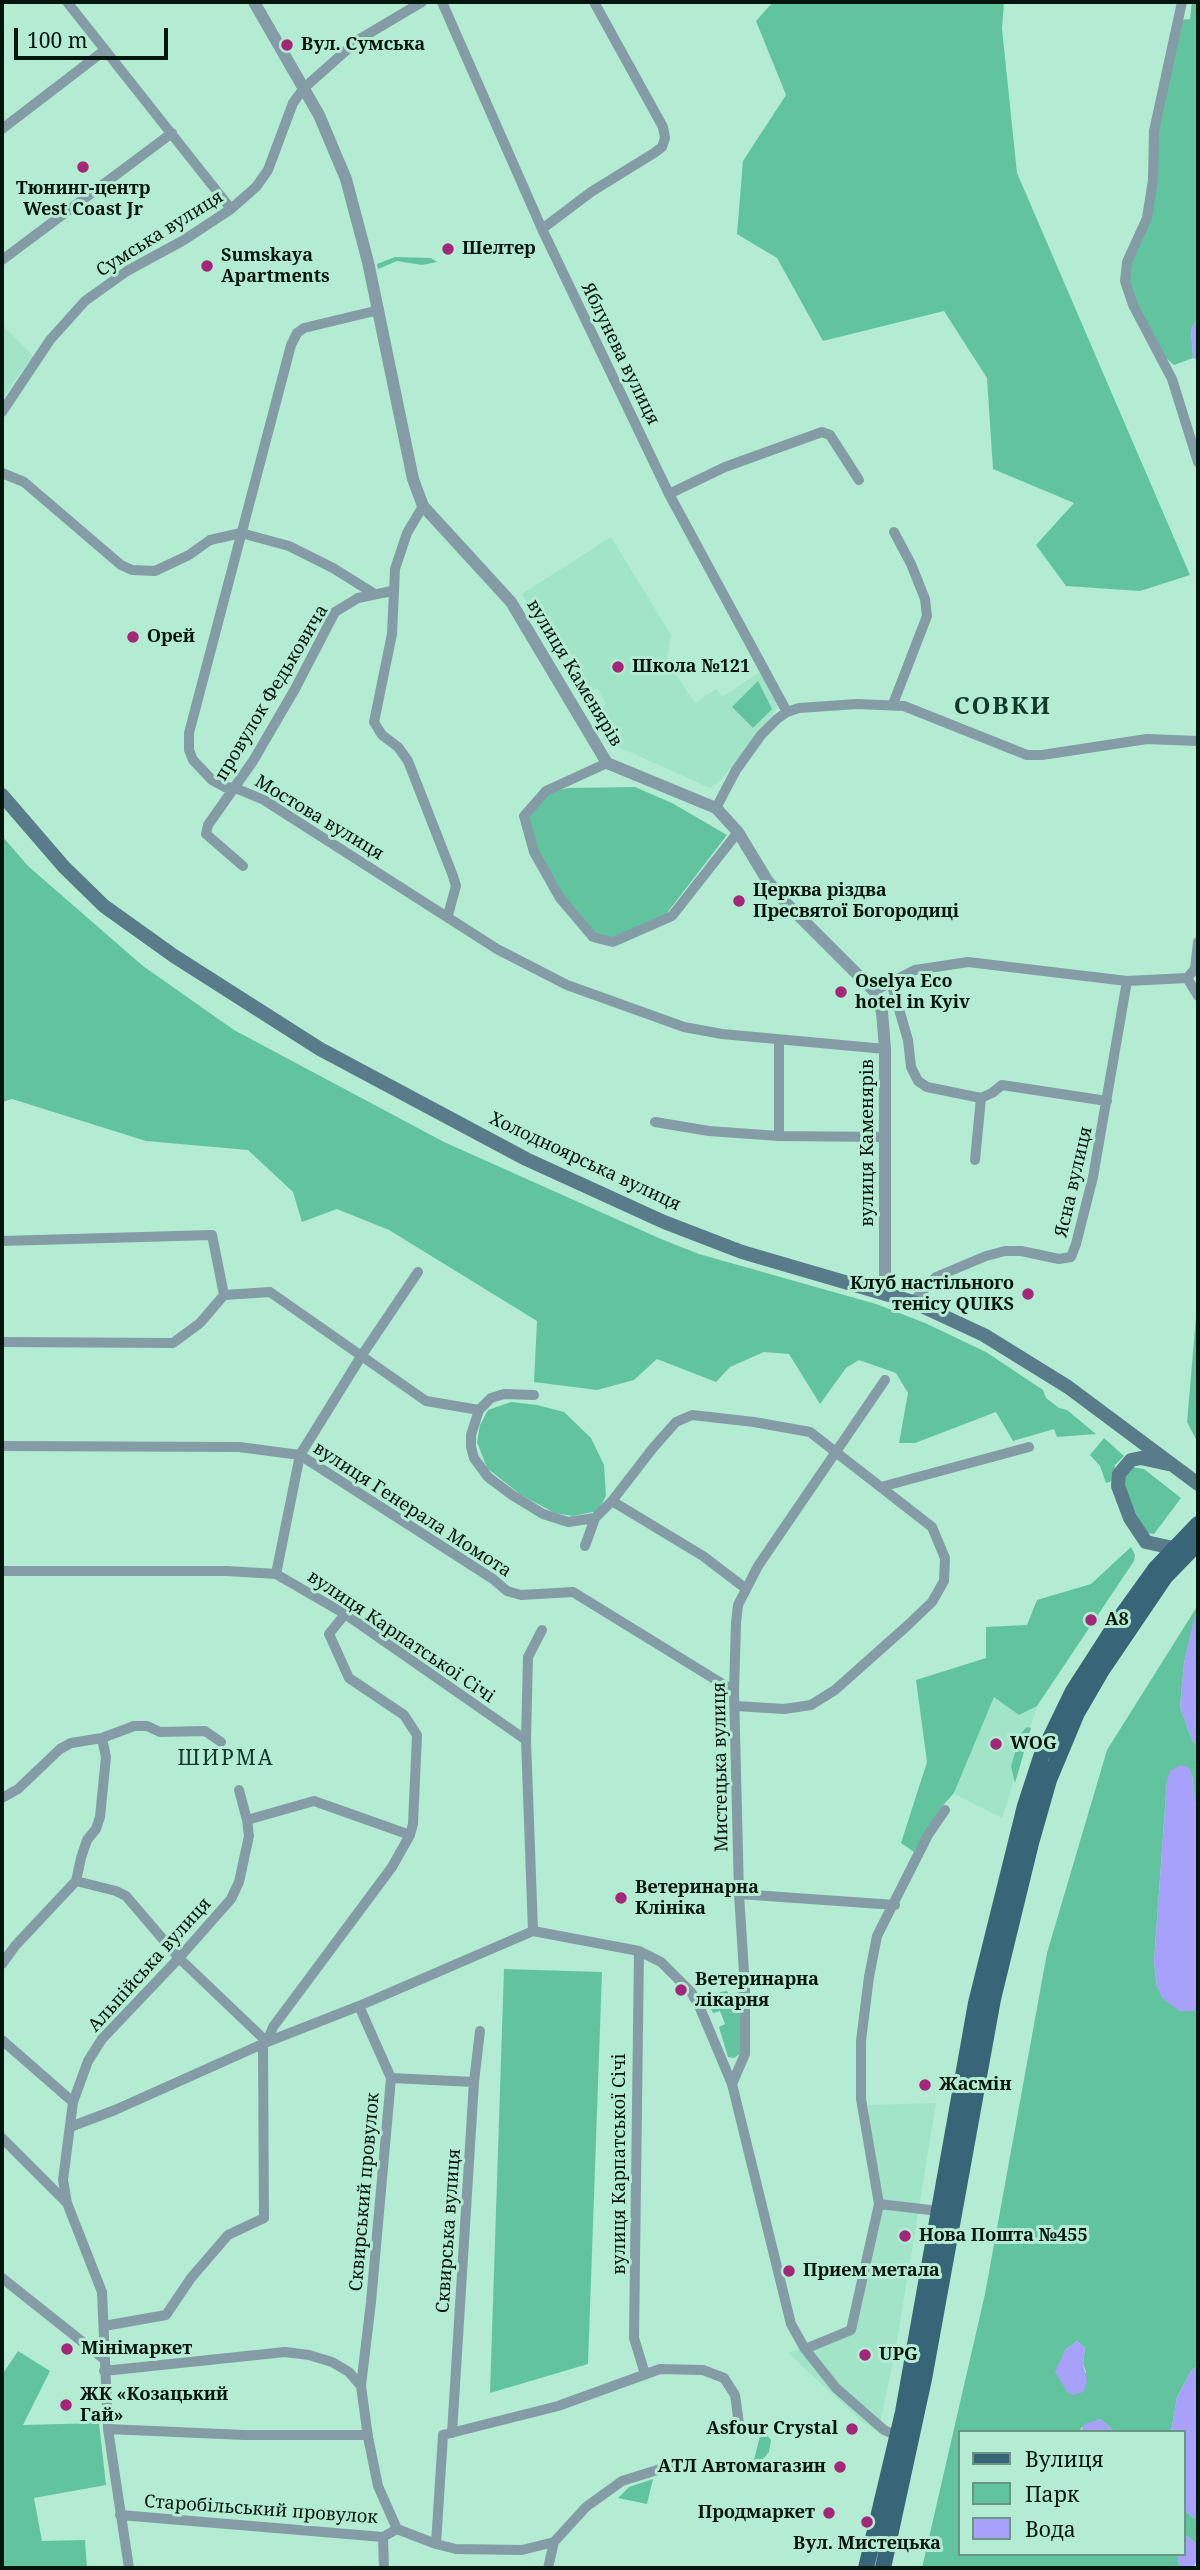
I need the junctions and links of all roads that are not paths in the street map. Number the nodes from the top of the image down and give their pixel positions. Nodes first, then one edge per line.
1 (67, 2) edge
2 (254, 2) edge
3 (422, 2) edge
4 (442, 2) edge
5 (594, 2) edge
6 (1182, 2) edge
7 (105, 50) junction
8 (304, 88) junction
9 (2, 129) edge
10 (172, 133) junction
11 (231, 209) junction
12 (542, 229) junction
13 (2, 260) edge
14 (379, 310) junction
15 (2, 412) edge
16 (1198, 462) edge
17 (2, 473) edge
18 (859, 480) dead end
19 (669, 494) junction
20 (423, 506) junction
21 (241, 533) junction
22 (894, 533) dead end
23 (392, 591) junction
24 (373, 593) junction
25 (893, 704) junction
26 (787, 712) junction
27 (1198, 741) edge
28 (607, 763) junction
29 (235, 788) junction
30 (2, 795) edge
31 (716, 808) junction
32 (738, 832) junction
33 (243, 866) dead end
34 (448, 915) junction
35 (1198, 942) edge
36 (1187, 978) junction
37 (1127, 981) junction
38 (891, 982) junction
39 (874, 991) junction
40 (1198, 996) edge
41 (779, 1040) junction
42 (885, 1049) junction
43 (981, 1098) junction
44 (1107, 1101) junction
45 (655, 1122) dead end
46 (779, 1136) junction
47 (885, 1137) junction
48 (975, 1160) dead end
49 (2, 1241) edge
50 (418, 1272) dead end
51 (885, 1294) junction
52 (224, 1295) junction
53 (913, 1302) junction
54 (2, 1342) edge
55 (362, 1355) junction
56 (886, 1380) dead end
57 (534, 1395) dead end
58 (479, 1410) junction
59 (2, 1446) edge
60 (1029, 1447) dead end
61 (837, 1452) junction
62 (300, 1455) junction
63 (1175, 1466) junction
64 (1198, 1484) edge
65 (881, 1487) junction
66 (612, 1501) junction
67 (595, 1517) junction
68 (1198, 1524) edge
69 (1198, 1544) edge
70 (584, 1546) dead end
71 (1173, 1548) junction
72 (2, 1571) edge
73 (276, 1574) junction
74 (746, 1588) junction
75 (345, 1614) junction
76 (542, 1630) dead end
77 (734, 1691) junction
78 (736, 1706) junction
79 (102, 1738) junction
80 (526, 1740) junction
81 (221, 1742) dead end
82 (239, 1790) dead end
83 (2, 1798) edge
84 (945, 1810) dead end
85 (247, 1820) junction
86 (410, 1835) junction
87 (76, 1881) junction
88 (739, 1894) junction
89 (895, 1905) junction
90 (533, 1931) junction
91 (639, 1951) junction
92 (179, 1958) junction
93 (2, 1964) edge
94 (359, 2006) junction
95 (480, 2031) dead end
96 (2, 2040) edge
97 (265, 2044) junction
98 (391, 2078) junction
99 (474, 2082) junction
100 (732, 2084) junction
101 (73, 2102) junction
102 (70, 2127) junction
103 (2, 2138) edge
104 (67, 2203) junction
105 (879, 2204) junction
106 (939, 2211) junction
107 (2, 2278) edge
108 (104, 2326) junction
109 (805, 2348) junction
110 (104, 2359) junction
111 (104, 2371) junction
112 (645, 2374) junction
113 (361, 2386) junction
114 (107, 2429) junction
115 (740, 2431) dead end
116 (447, 2434) junction
117 (368, 2435) junction
118 (904, 2438) junction
119 (670, 2466) dead end
120 (120, 2515) junction
121 (397, 2529) junction
122 (383, 2537) junction
123 (554, 2542) junction
124 (436, 2544) junction
125 (130, 2568) edge
126 (384, 2568) edge
127 (548, 2568) edge
128 (866, 2568) edge
129 (884, 2568) edge

1 - 7 street
2 - 8 street, вулиця Каменярів
3 - 8 street, Сумська вулиця
4 - 12 street, Яблунева вулиця
5 - 12 street
6 - 16 street
7 - 9 street
7 - 10 street
8 - 11 street, Сумська вулиця
8 - 14 street, вулиця Каменярів
10 - 11 street
10 - 13 street
11 - 15 street, Сумська вулиця
12 - 19 street, Яблунева вулиця
14 - 20 street, вулиця Каменярів
14 - 21 street, Мостова вулиця
17 - 21 street
18 - 19 street
19 - 26 street, Яблунева вулиця
20 - 23 street
20 - 28 street, вулиця Каменярів
21 - 24 street
21 - 29 street, Мостова вулиця
22 - 25 street
23 - 24 street, провулок Федьковича
23 - 34 street
24 - 29 street, провулок Федьковича
25 - 26 street
25 - 27 street
26 - 31 street
28 - 31 street, вулиця Каменярів
28 - 32 street
29 - 33 street, провулок Федьковича
29 - 34 street, Мостова вулиця
30 - 51 main road, Холодноярська вулиця
31 - 32 street, вулиця Каменярів
32 - 39 street, вулиця Каменярів
34 - 41 street, Мостова вулиця
35 - 36 street
36 - 37 street
36 - 40 street
37 - 38 street
37 - 44 street, Ясна вулиця
38 - 39 street
38 - 43 street
39 - 42 street, вулиця Каменярів
41 - 42 street, Мостова вулиця
41 - 46 street
42 - 47 street, вулиця Каменярів
43 - 44 street
43 - 48 street
44 - 53 street, Ясна вулиця
45 - 46 street
46 - 47 street
47 - 51 street, вулиця Каменярів
49 - 52 street
50 - 55 street
51 - 53 main road, Холодноярська вулиця
52 - 54 street
52 - 55 street
53 - 63 main road, Холодноярська вулиця
55 - 58 street
55 - 62 street
56 - 61 street, Мистецька вулиця
57 - 58 street
58 - 67 street
59 - 62 street, вулиця Генерала Момота
60 - 65 street
61 - 65 street
61 - 66 street
61 - 74 street, Мистецька вулиця
62 - 73 street
62 - 77 street, вулиця Генерала Момота
63 - 64 main road, Холодноярська вулиця
63 - 71 main road
65 - 78 street
66 - 67 street
66 - 74 street
67 - 70 street
68 - 71 main road
69 - 118 main road
71 - 106 main road
72 - 73 street, вулиця Карпатської Січі
73 - 75 street, вулиця Карпатської Січі
74 - 77 street, Мистецька вулиця
75 - 80 street, вулиця Карпатської Січі
75 - 86 street
76 - 80 street
77 - 78 street, Мистецька вулиця
78 - 88 street, Мистецька вулиця
79 - 81 street
79 - 83 street
79 - 87 street
80 - 90 street
82 - 85 street, Альпійська вулиця
84 - 89 street
85 - 86 street
85 - 92 street, Альпійська вулиця
86 - 97 street
87 - 92 street
87 - 93 street
88 - 89 street
88 - 100 street, Мистецька вулиця
89 - 105 street
90 - 91 street
90 - 94 street
91 - 100 street
91 - 112 street, вулиця Карпатської Січі
92 - 97 street
92 - 101 street, Альпійська вулиця
94 - 97 street
94 - 98 street, Сквирський провулок
95 - 99 street, Сквирська вулиця
96 - 101 street
97 - 102 street
97 - 108 street
98 - 99 street
98 - 113 street, Сквирський провулок
99 - 116 street, Сквирська вулиця
100 - 109 street
101 - 102 street, Альпійська вулиця
102 - 104 street, Альпійська вулиця
103 - 104 street, Альпійська вулиця
104 - 108 street, Альпійська вулиця
105 - 106 street
105 - 109 street
106 - 118 main road
107 - 110 street
108 - 110 street, Альпійська вулиця
109 - 118 street
110 - 111 street, Альпійська вулиця
111 - 113 street
111 - 114 street, Альпійська вулиця
112 - 115 street
112 - 116 street
113 - 117 street, Сквирський провулок
114 - 117 street
114 - 120 street, Альпійська вулиця
116 - 124 street, Сквирська вулиця
117 - 121 street, Сквирський провулок
118 - 128 main road
118 - 129 main road
119 - 123 street
120 - 122 street, Старобільський провулок
120 - 125 street, Альпійська вулиця
121 - 122 street, Старобільський провулок
121 - 124 street
122 - 126 street
123 - 124 street
123 - 127 street

